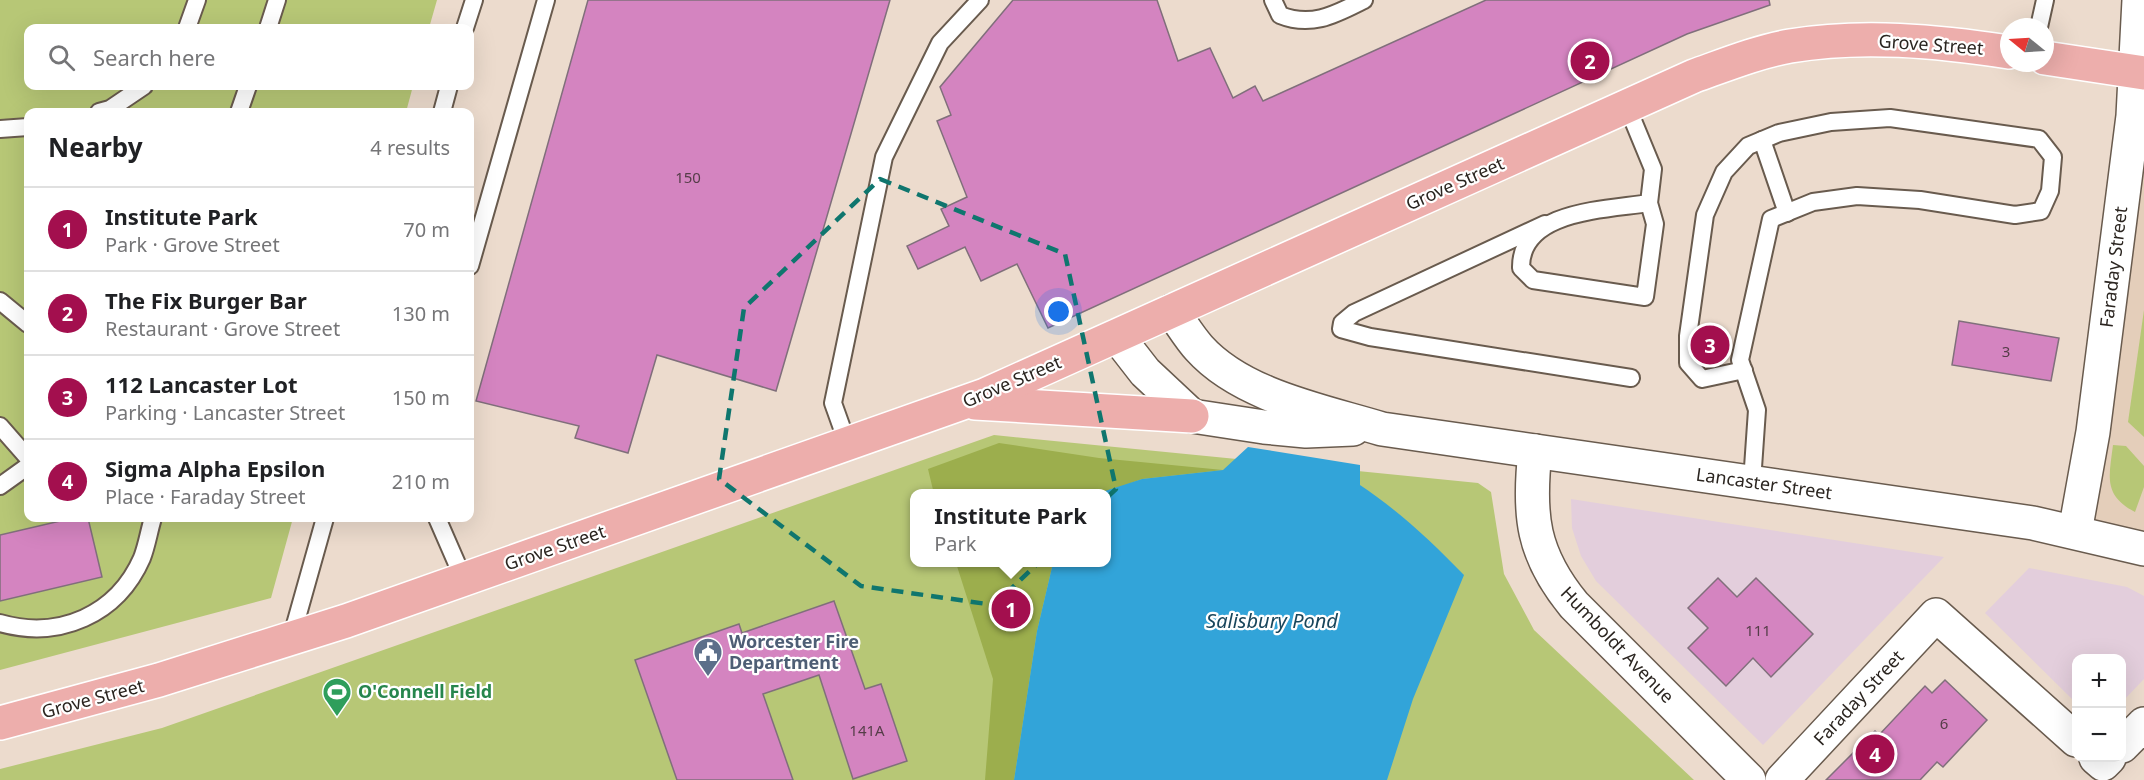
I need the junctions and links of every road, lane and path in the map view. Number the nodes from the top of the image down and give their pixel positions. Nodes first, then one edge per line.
1 (197, 0) edge
2 (278, 0) edge
3 (474, 0) edge
4 (546, 0) edge
5 (980, 0) edge
6 (1273, 0) edge
7 (1364, 0) edge
8 (2045, 0) edge
9 (2139, 0) edge
10 (2041, 18) edge
11 (188, 24) edge
12 (269, 24) edge
13 (466, 24) edge
14 (2000, 51) edge
15 (2054, 59) edge
16 (2139, 72) edge
17 (138, 90) edge
18 (247, 90) edge
19 (448, 90) edge
20 (1627, 106) junction
21 (111, 108) edge
22 (240, 108) edge
23 (443, 108) edge
24 (24, 127) edge
25 (0, 129) edge
26 (1762, 140) junction
27 (1649, 203) junction
28 (1787, 213) junction
29 (1545, 224) junction
30 (474, 252) edge
31 (0, 301) edge
32 (1172, 311) junction
33 (24, 321) edge
34 (1117, 336) junction
35 (1744, 370) junction
36 (1630, 378) dead end
37 (964, 403) junction
38 (1192, 416) junction
39 (0, 426) edge
40 (1382, 429) junction
41 (848, 445) junction
42 (1535, 451) junction
43 (24, 453) edge
44 (24, 469) edge
45 (1752, 482) junction
46 (0, 486) edge
47 (152, 522) edge
48 (324, 522) edge
49 (439, 522) edge
50 (2075, 532) junction
51 (2144, 549) edge
52 (464, 580) junction
53 (0, 623) edge
54 (290, 640) junction
55 (0, 723) edge
56 (2144, 724) edge
57 (2072, 736) edge
58 (2126, 741) edge
59 (1749, 780) edge
60 (1782, 780) edge

1 - 11 lane
2 - 12 lane
3 - 13 lane
4 - 30 lane
5 - 41 lane
6 - 7 lane
8 - 10 lane
9 - 16 street, Faraday Street
14 - 20 main road, Grove Street
15 - 16 main road
16 - 50 street, Faraday Street
17 - 21 lane
18 - 22 lane
19 - 23 lane
20 - 27 lane
20 - 32 main road, Grove Street
24 - 25 lane
26 - 28 lane
26 - 28 lane
26 - 35 lane
27 - 29 lane
27 - 29 lane
28 - 35 lane
29 - 36 lane
31 - 33 lane
32 - 34 main road, Grove Street
32 - 40 street, Lancaster Street
34 - 37 main road, Grove Street
34 - 38 street
35 - 45 lane
37 - 38 main road
37 - 41 main road, Grove Street
38 - 40 street, Lancaster Street
39 - 43 lane
40 - 42 street, Lancaster Street
41 - 52 main road, Grove Street
42 - 45 street, Lancaster Street
42 - 59 street, Humboldt Avenue
44 - 46 lane
45 - 50 street, Lancaster Street
47 - 53 lane
48 - 54 lane
49 - 52 lane
50 - 51 street, Lancaster Street
52 - 54 main road, Grove Street
54 - 55 main road, Grove Street
56 - 58 street
57 - 60 street, Faraday Street

